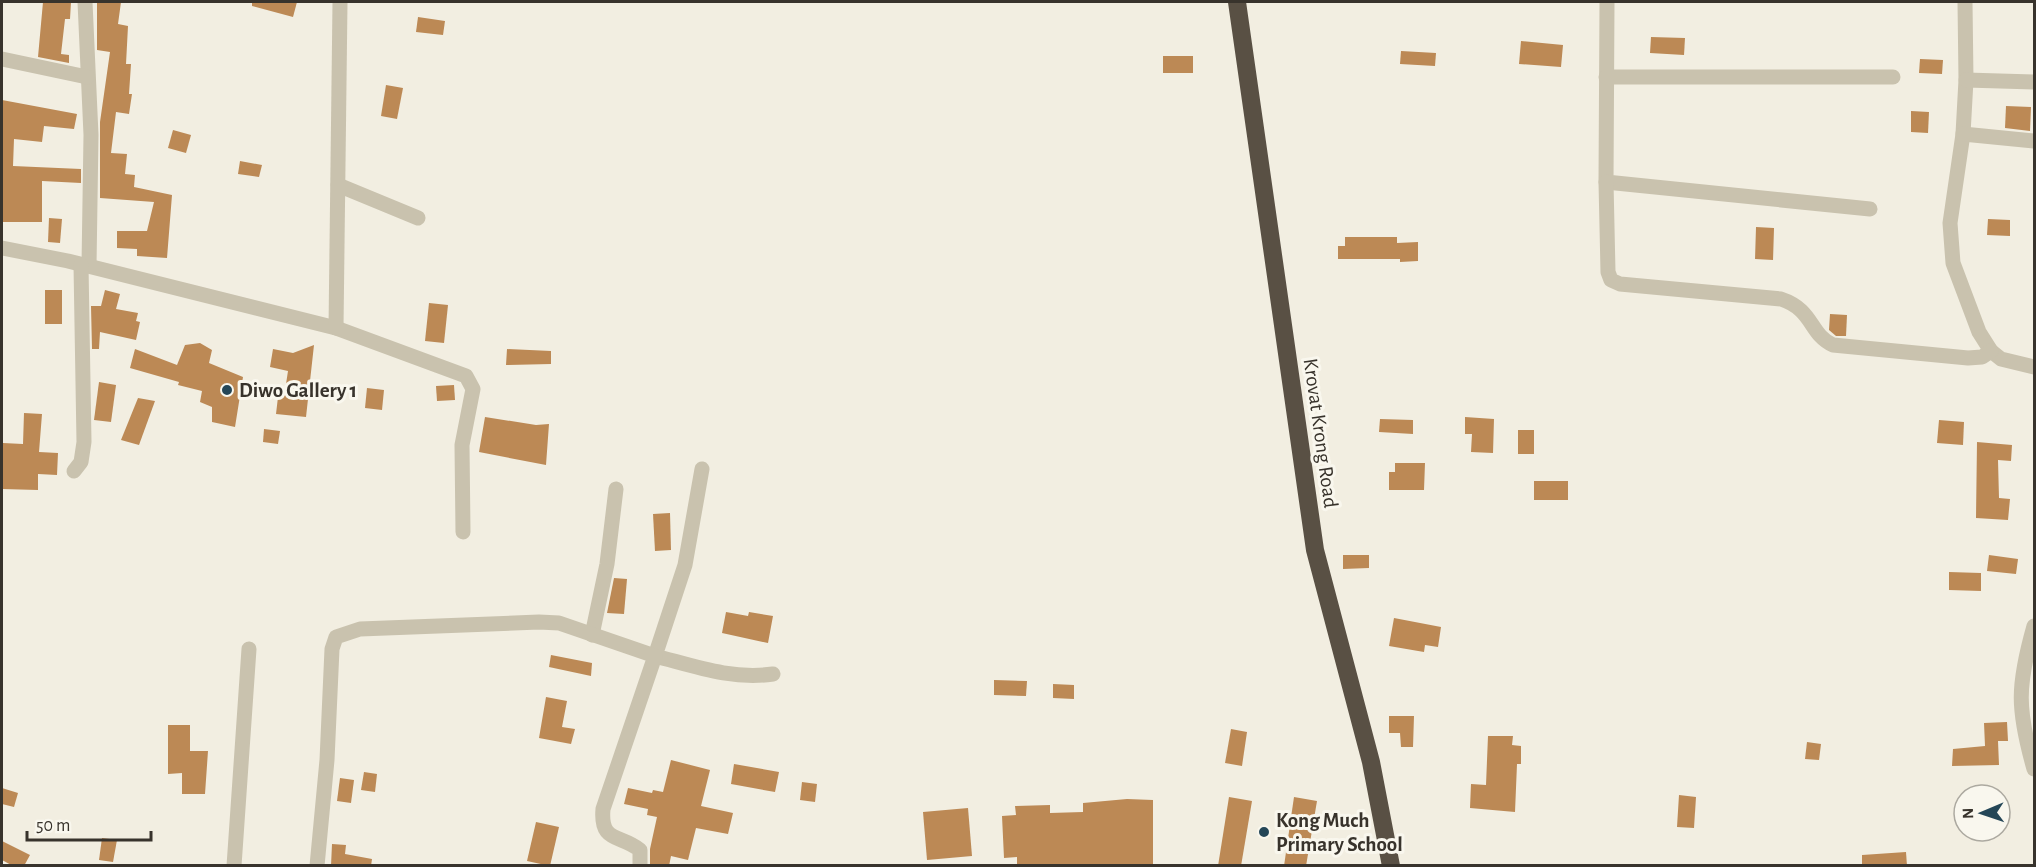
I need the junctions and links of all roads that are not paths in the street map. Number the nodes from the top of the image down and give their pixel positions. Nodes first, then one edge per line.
1 (85, 2) edge
2 (340, 2) edge
3 (1237, 2) edge
4 (1607, 2) edge
5 (1965, 2) edge
6 (2, 59) edge
7 (87, 77) junction
8 (1606, 77) junction
9 (1893, 77) dead end
10 (1966, 80) junction
11 (2034, 82) edge
12 (1963, 134) junction
13 (2034, 141) edge
14 (1606, 182) junction
15 (338, 185) junction
16 (1870, 209) dead end
17 (418, 218) dead end
18 (2, 248) edge
19 (85, 265) junction
20 (336, 328) junction
21 (1990, 351) junction
22 (2034, 367) edge
23 (702, 469) dead end
24 (74, 471) dead end
25 (616, 489) dead end
26 (463, 532) dead end
27 (2034, 626) edge
28 (592, 635) junction
29 (249, 649) dead end
30 (655, 656) junction
31 (773, 674) dead end
32 (2034, 769) edge
33 (234, 866) edge
34 (317, 866) edge
35 (640, 866) edge
36 (1391, 866) edge

1 - 7 street
2 - 15 street
3 - 36 highway, Krovat Krong Road
4 - 8 street
5 - 10 street
6 - 7 street
7 - 19 street
8 - 9 street
8 - 14 street
10 - 11 street
10 - 12 street
12 - 13 street
12 - 21 street
14 - 16 street
14 - 21 street
15 - 17 street
15 - 20 street
18 - 19 street
19 - 20 street
19 - 24 street
20 - 26 street
21 - 22 street
23 - 30 street
25 - 28 street
27 - 32 street
28 - 30 street
28 - 34 street
29 - 33 street
30 - 31 street
30 - 35 street

